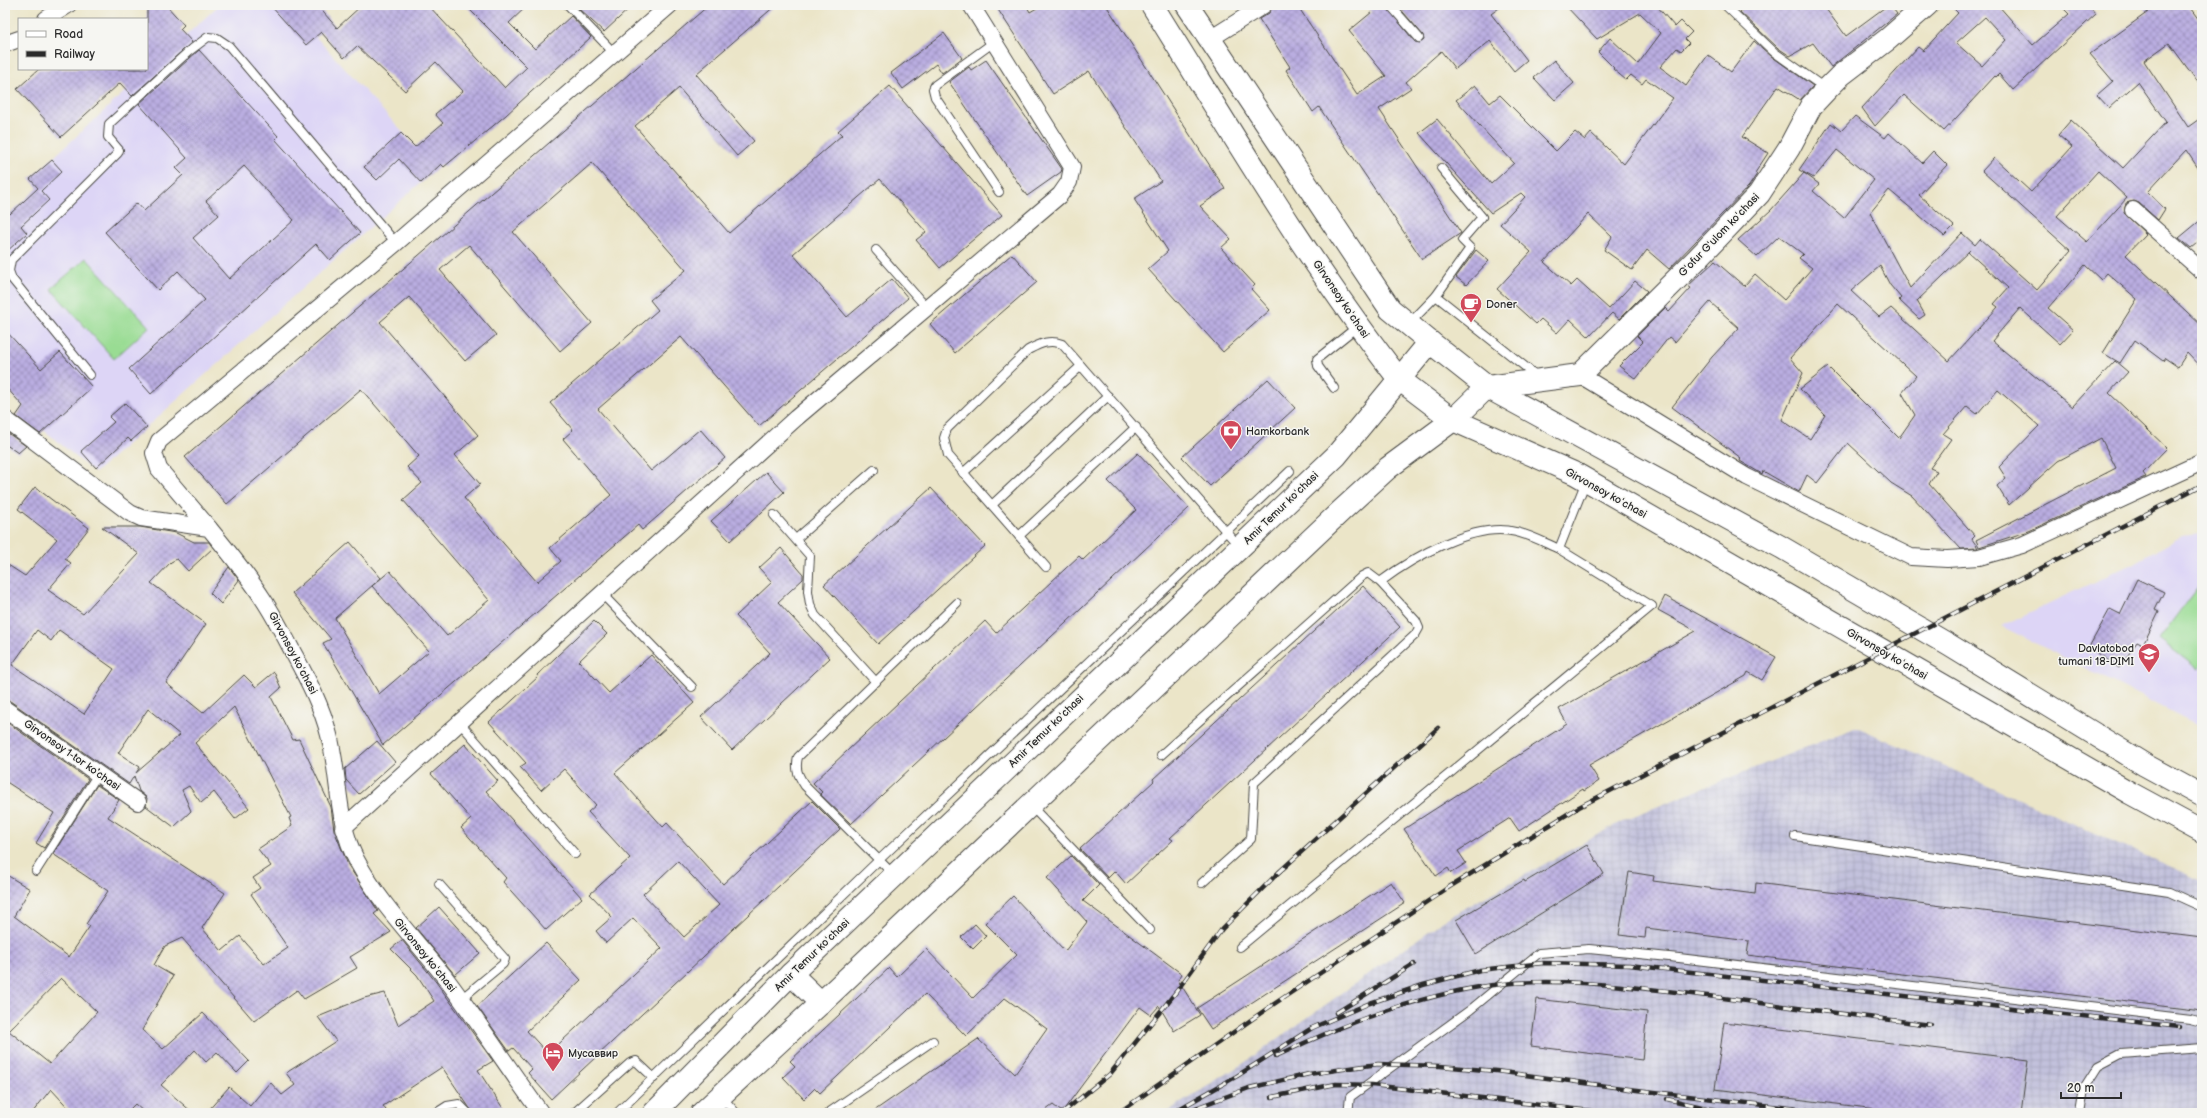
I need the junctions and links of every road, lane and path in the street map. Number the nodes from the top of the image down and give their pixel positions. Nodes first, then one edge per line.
1 (68, 5) edge
2 (568, 5) edge
3 (670, 5) edge
4 (971, 5) edge
5 (1152, 5) edge
6 (1187, 5) edge
7 (1264, 5) edge
8 (1390, 5) edge
9 (1927, 5) edge
10 (1727, 7) dead end
11 (48, 18) edge
12 (1419, 38) dead end
13 (18, 39) edge
14 (1210, 39) junction
15 (994, 42) junction
16 (5, 44) edge
17 (614, 53) junction
18 (1827, 89) junction
19 (1441, 168) dead end
20 (999, 192) dead end
21 (2133, 210) dead end
22 (396, 243) junction
23 (876, 250) dead end
24 (2202, 271) edge
25 (1436, 296) junction
26 (927, 308) junction
27 (1409, 324) junction
28 (1358, 326) junction
29 (1430, 342) junction
30 (1082, 366) junction
31 (90, 375) dead end
32 (1580, 375) junction
33 (1398, 379) junction
34 (1542, 380) junction
35 (1487, 387) junction
36 (1334, 388) dead end
37 (1108, 396) junction
38 (5, 419) edge
39 (1453, 420) junction
40 (1136, 427) junction
41 (2202, 462) edge
42 (874, 470) dead end
43 (1290, 471) dead end
44 (963, 473) junction
45 (1586, 480) junction
46 (992, 505) junction
47 (774, 514) dead end
48 (209, 528) junction
49 (1226, 530) junction
50 (1019, 536) junction
51 (796, 539) junction
52 (1240, 547) junction
53 (1559, 549) junction
54 (1046, 567) dead end
55 (1380, 582) junction
56 (602, 594) junction
57 (957, 603) dead end
58 (876, 682) junction
59 (692, 687) dead end
60 (5, 709) edge
61 (460, 723) junction
62 (1161, 755) dead end
63 (98, 774) junction
64 (2202, 796) edge
65 (138, 802) dead end
66 (1030, 805) junction
67 (343, 828) junction
68 (2202, 832) edge
69 (1795, 836) dead end
70 (575, 854) dead end
71 (879, 860) junction
72 (36, 871) dead end
73 (895, 876) junction
74 (1202, 883) dead end
75 (439, 884) dead end
76 (2202, 907) edge
77 (1150, 930) dead end
78 (1240, 947) dead end
79 (791, 974) junction
80 (461, 999) junction
81 (821, 1003) junction
82 (2202, 1022) edge
83 (933, 1041) dead end
84 (2202, 1048) edge
85 (654, 1078) junction
86 (721, 1096) junction
87 (436, 1113) edge
88 (468, 1113) edge
89 (541, 1113) edge
90 (574, 1113) edge
91 (617, 1113) edge
92 (654, 1113) edge
93 (702, 1113) edge
94 (736, 1113) edge
95 (828, 1113) edge
96 (1348, 1113) edge
97 (2080, 1113) edge

1 - 11 street
2 - 17 lane
3 - 17 street, Girvonsoy koʻchasi
4 - 15 street
5 - 28 main road, Girvonsoy koʻchasi
6 - 14 main road
7 - 14 street
8 - 12 lane
9 - 18 main road, Gʻofur Gʻulom koʻchasi
10 - 18 lane
13 - 16 street
14 - 27 main road
15 - 20 lane
15 - 26 street
17 - 22 street, Girvonsoy koʻchasi
18 - 32 main road, Gʻofur Gʻulom koʻchasi
19 - 25 lane
21 - 24 street
22 - 31 lane
22 - 48 street, Girvonsoy koʻchasi
23 - 26 lane
25 - 27 lane
25 - 34 lane
26 - 56 street
27 - 29 main road
28 - 33 main road, Girvonsoy koʻchasi
28 - 36 lane
29 - 33 main road, Amir Temur koʻchasi
29 - 35 main road
30 - 37 lane
30 - 44 lane
30 - 44 lane
32 - 34 main road
32 - 41 street
33 - 39 main road, Girvonsoy koʻchasi
33 - 52 main road, Amir Temur koʻchasi
34 - 35 main road
35 - 39 main road
35 - 64 main road
37 - 40 lane
37 - 46 lane
38 - 48 street
39 - 45 main road, Girvonsoy koʻchasi
39 - 66 main road
40 - 49 lane
40 - 50 lane
42 - 51 lane
43 - 49 lane
44 - 46 lane
45 - 53 lane
45 - 68 main road, Girvonsoy koʻchasi
46 - 50 lane
47 - 51 lane
48 - 67 street, Girvonsoy koʻchasi
49 - 52 lane
49 - 71 lane
50 - 54 lane
51 - 58 lane
52 - 73 main road, Amir Temur koʻchasi
53 - 55 lane
53 - 78 lane
55 - 62 lane
55 - 74 lane
56 - 59 lane
56 - 61 street
57 - 58 lane
58 - 71 lane
60 - 63 street, Girvonsoy 1-tor koʼchasi
61 - 67 street
61 - 70 lane
63 - 65 street, Girvonsoy 1-tor koʼchasi
63 - 72 lane
66 - 77 lane
66 - 81 main road
67 - 80 street, Girvonsoy koʻchasi
69 - 76 lane
71 - 73 lane
71 - 85 lane
73 - 79 main road, Amir Temur koʻchasi
75 - 80 lane
79 - 81 main road
79 - 92 main road, Amir Temur koʻchasi
80 - 89 street, Girvonsoy koʻchasi
81 - 86 main road
82 - 96 lane
83 - 95 lane
84 - 97 lane
85 - 90 lane
85 - 91 lane
86 - 93 main road
86 - 94 lane
87 - 88 lane

